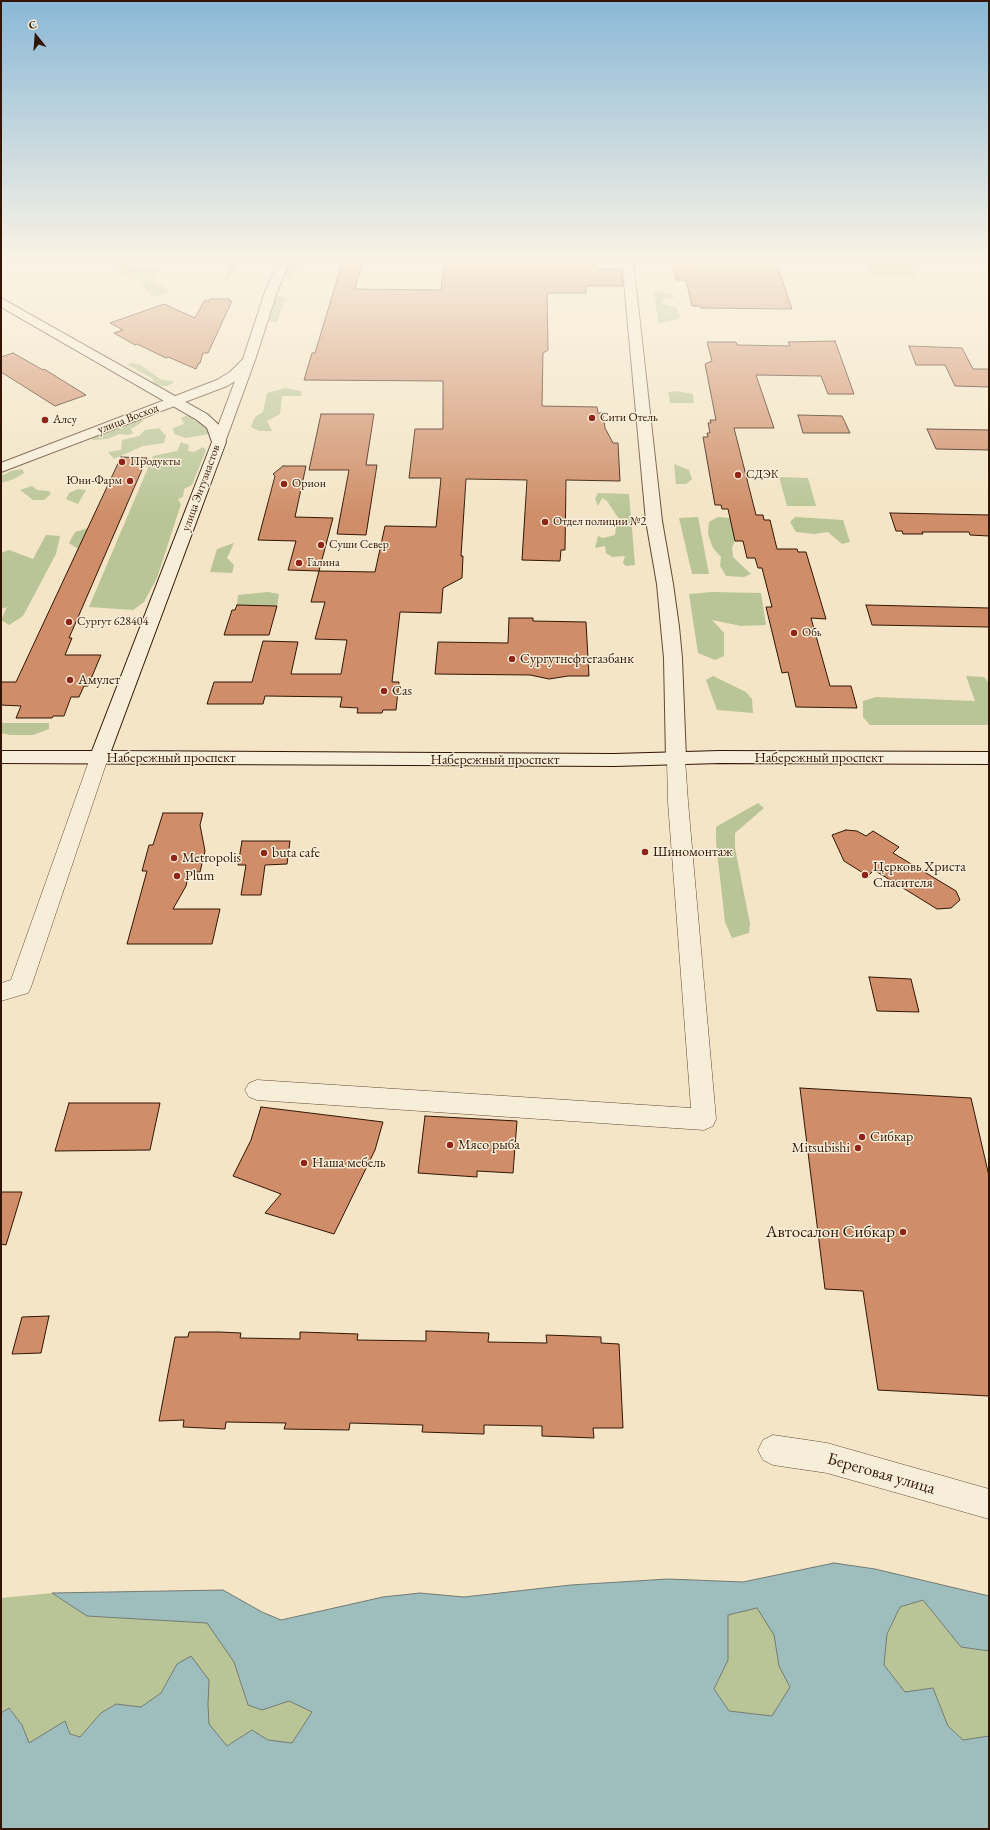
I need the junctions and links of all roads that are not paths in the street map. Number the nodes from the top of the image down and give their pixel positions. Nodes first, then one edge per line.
1 (77, 345) edge
2 (254, 345) edge
3 (635, 345) edge
4 (249, 360) junction
5 (174, 401) junction
6 (219, 442) junction
7 (1, 468) edge
8 (1, 757) edge
9 (99, 758) junction
10 (989, 758) edge
11 (676, 759) junction
12 (1, 992) edge
13 (257, 1090) dead end
14 (772, 1450) dead end
15 (989, 1504) edge

1 - 5 street, улица Энтузиастов
2 - 4 street
3 - 11 street
4 - 5 street, улица Восход
4 - 6 street
5 - 6 street, улица Энтузиастов
5 - 7 street, улица Восход
6 - 9 street, улица Энтузиастов
8 - 9 street, Набережный проспект
9 - 11 street, Набережный проспект
9 - 12 street
10 - 11 street, Набережный проспект
11 - 13 street
14 - 15 street, Береговая улица

